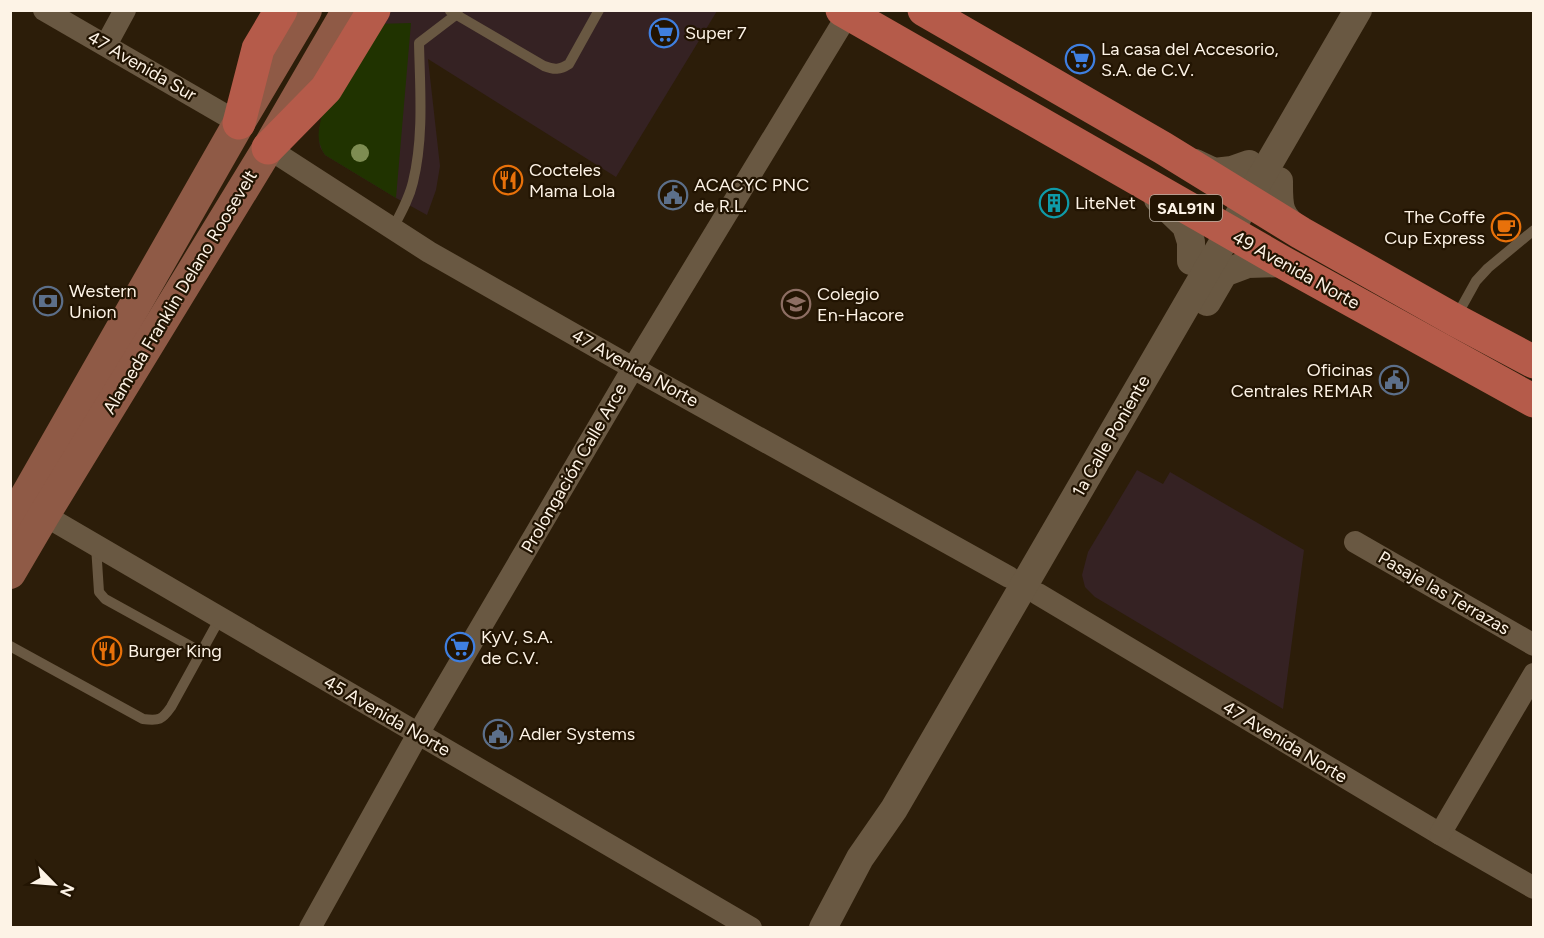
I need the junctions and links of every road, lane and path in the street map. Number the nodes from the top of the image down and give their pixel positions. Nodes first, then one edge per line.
1 (45, 10) edge
2 (124, 10) edge
3 (281, 10) edge
4 (306, 10) edge
5 (348, 10) edge
6 (374, 10) edge
7 (924, 10) edge
8 (1339, 10) edge
9 (1358, 10) edge
10 (1378, 10) edge
11 (455, 12) edge
12 (845, 12) edge
13 (594, 14) edge
14 (106, 45) junction
15 (240, 123) junction
16 (268, 148) junction
17 (1163, 148) junction
18 (1250, 164) junction
19 (1278, 181) junction
20 (1142, 183) junction
21 (393, 228) junction
22 (1533, 230) edge
23 (1301, 233) junction
24 (1191, 261) junction
25 (1284, 263) junction
26 (1224, 273) junction
27 (1455, 320) junction
28 (1525, 353) edge
29 (633, 368) junction
30 (1533, 401) edge
31 (1079, 456) junction
32 (1109, 472) junction
33 (22, 509) edge
34 (1355, 542) dead end
35 (96, 545) junction
36 (10, 573) edge
37 (1009, 577) junction
38 (1038, 594) junction
39 (219, 618) junction
40 (1533, 645) edge
41 (10, 646) edge
42 (201, 652) junction
43 (1533, 674) edge
44 (418, 734) junction
45 (1440, 834) junction
46 (860, 858) junction
47 (1533, 888) edge
48 (310, 927) edge
49 (751, 927) edge
50 (823, 927) edge

1 - 14 street, 47 Avenida Sur
2 - 14 street
3 - 15 main road
4 - 15 main road, Alameda Franklin Delano Roosevelt
5 - 16 main road, Alameda Franklin Delano Roosevelt
6 - 16 main road
7 - 17 main road, 49 Avenida Norte / SAL91N
8 - 18 street
9 - 46 street, 1a Calle Poniente
10 - 19 street
11 - 13 lane
11 - 21 lane
12 - 20 main road, 49 Avenida Norte / SAL91N
12 - 29 street, Prolongación Calle Arce
14 - 15 street, 47 Avenida Sur
15 - 33 main road, Alameda Franklin Delano Roosevelt
16 - 21 street, 47 Avenida Norte
16 - 33 main road, Alameda Franklin Delano Roosevelt
17 - 18 street
17 - 23 main road, 49 Avenida Norte / SAL91N
18 - 19 street
19 - 23 street
20 - 24 street
20 - 25 main road, 49 Avenida Norte / SAL91N
21 - 29 street, 47 Avenida Norte
22 - 27 lane
23 - 27 main road, 49 Avenida Norte / SAL91N
24 - 26 street
24 - 31 street, 1a Calle Poniente
25 - 26 street
25 - 30 main road, 49 Avenida Norte / SAL91N
26 - 32 street, 1a Calle Poniente
27 - 28 main road, 49 Avenida Norte / SAL91N
29 - 37 street, 47 Avenida Norte
29 - 44 street, Prolongación Calle Arce
31 - 32 street
31 - 37 street, 1a Calle Poniente
32 - 38 street, 1a Calle Poniente
33 - 35 street, 45 Avenida Norte
33 - 36 main road, Alameda Franklin Delano Roosevelt
34 - 40 street, Pasaje las Terrazas
35 - 39 street, 45 Avenida Norte
35 - 42 lane
37 - 46 street, 1a Calle Poniente
38 - 45 street, 47 Avenida Norte
38 - 46 street, 1a Calle Poniente
39 - 42 lane
39 - 44 street, 45 Avenida Norte
41 - 42 lane
43 - 45 street
44 - 48 street, Prolongación Calle Arce
44 - 49 street, 45 Avenida Norte
45 - 47 street, 47 Avenida Norte
46 - 50 street, 1a Calle Poniente

